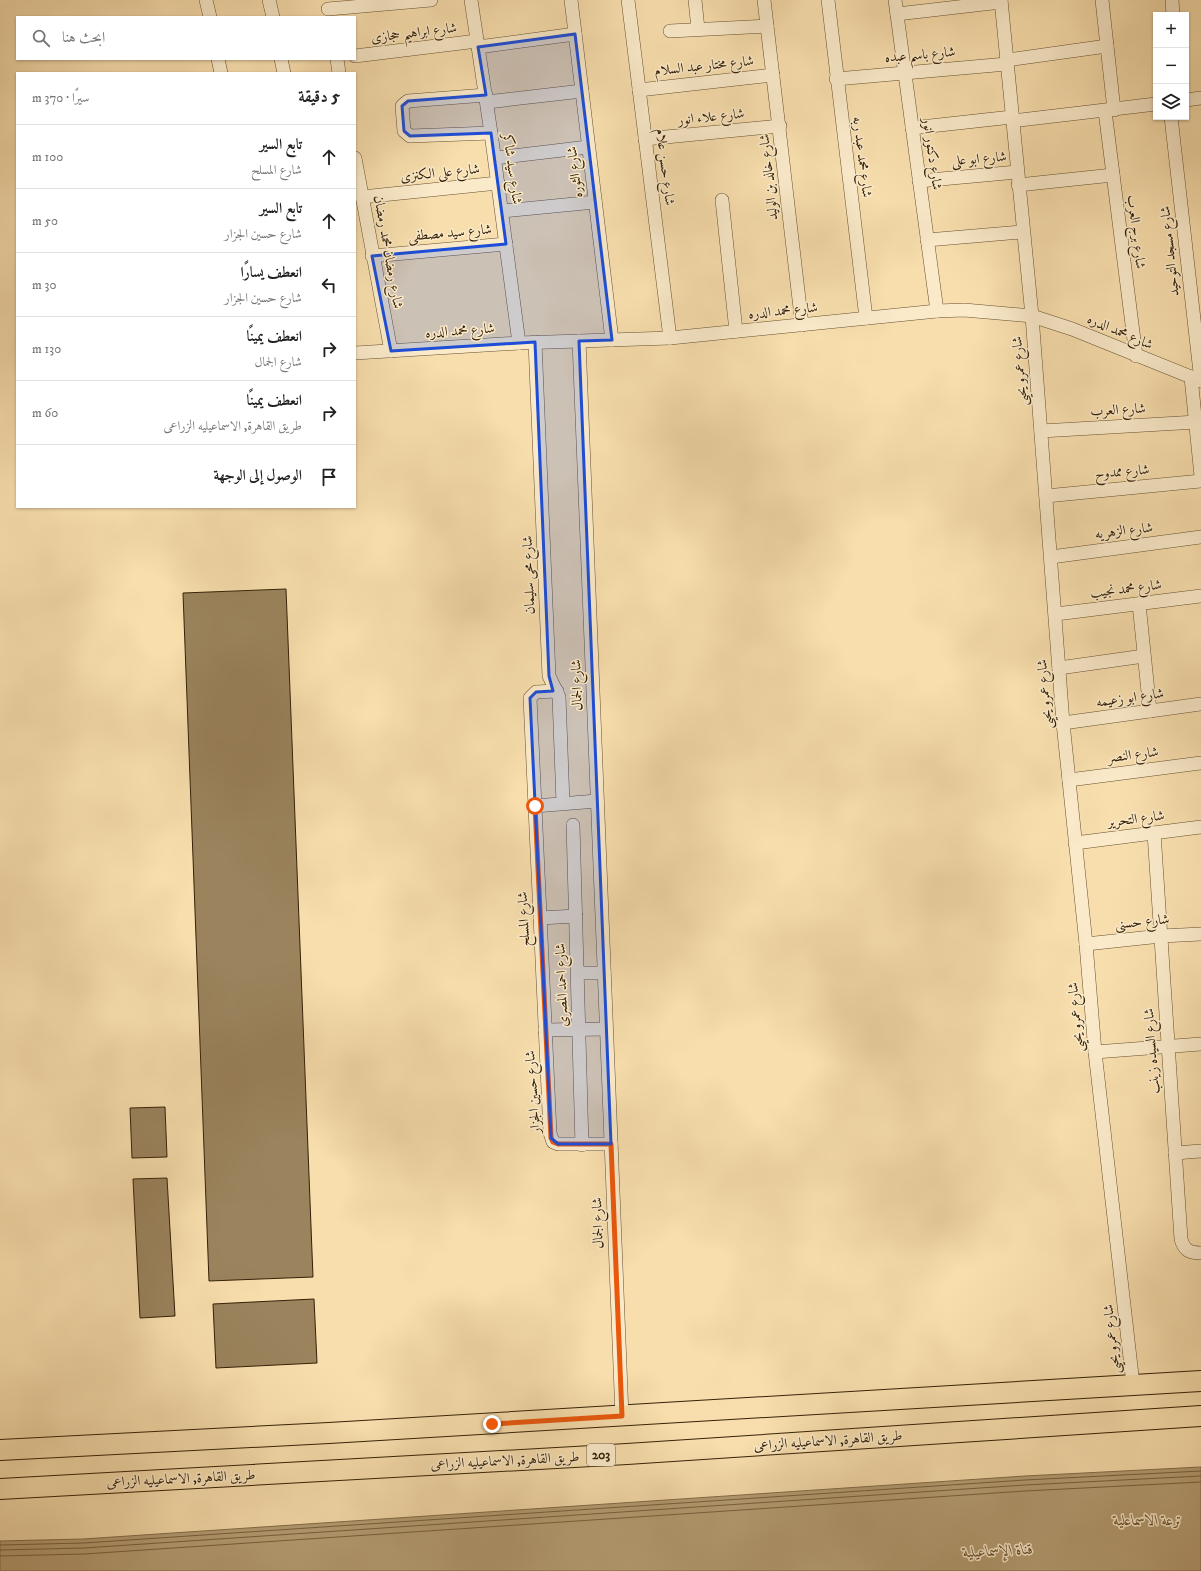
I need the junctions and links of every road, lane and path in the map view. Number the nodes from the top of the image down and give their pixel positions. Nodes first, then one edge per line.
1 (206, 0) edge
2 (270, 0) edge
3 (431, 0) edge
4 (471, 0) edge
5 (571, 0) edge
6 (628, 0) edge
7 (695, 0) edge
8 (764, 0) edge
9 (828, 0) edge
10 (895, 0) edge
11 (1102, 0) edge
12 (1172, 0) edge
13 (1001, 1) edge
14 (328, 9) edge
15 (1173, 12) edge
16 (897, 14) junction
17 (210, 16) edge
18 (273, 16) edge
19 (767, 26) junction
20 (698, 29) junction
21 (670, 32) dead end
22 (575, 34) junction
23 (478, 44) junction
24 (1107, 46) junction
25 (356, 56) edge
26 (218, 60) edge
27 (281, 60) edge
28 (337, 60) edge
29 (1007, 62) junction
30 (221, 72) edge
31 (284, 72) edge
32 (339, 72) edge
33 (905, 73) junction
34 (773, 75) junction
35 (836, 78) junction
36 (640, 90) junction
37 (582, 91) junction
38 (1201, 98) edge
39 (486, 99) junction
40 (1189, 100) edge
41 (1153, 104) edge
42 (1109, 110) junction
43 (1012, 119) junction
44 (1171, 120) edge
45 (780, 126) junction
46 (912, 128) junction
47 (491, 133) junction
48 (645, 139) junction
49 (588, 147) junction
50 (495, 158) junction
51 (356, 164) edge
52 (1017, 172) junction
53 (1113, 175) junction
54 (919, 181) junction
55 (498, 183) junction
56 (1018, 185) junction
57 (362, 197) junction
58 (722, 200) dead end
59 (595, 202) junction
60 (502, 211) junction
61 (1022, 232) junction
62 (927, 240) junction
63 (506, 244) junction
64 (372, 256) junction
65 (937, 311) junction
66 (1032, 316) junction
67 (866, 318) junction
68 (802, 325) junction
69 (736, 331) junction
70 (670, 338) junction
71 (612, 340) junction
72 (579, 341) junction
73 (535, 342) junction
74 (519, 343) junction
75 (390, 351) junction
76 (356, 353) edge
77 (1136, 356) junction
78 (1198, 380) edge
79 (1197, 422) junction
80 (1041, 431) junction
81 (1201, 476) edge
82 (1201, 481) edge
83 (1046, 496) junction
84 (1201, 537) edge
85 (1051, 557) junction
86 (1201, 596) edge
87 (1139, 604) junction
88 (1056, 614) junction
89 (1144, 656) junction
90 (1058, 668) junction
91 (557, 691) junction
92 (1201, 704) edge
93 (1150, 711) junction
94 (1063, 723) junction
95 (1201, 762) edge
96 (1069, 780) junction
97 (597, 801) junction
98 (563, 803) junction
99 (535, 806) junction
100 (573, 825) dead end
101 (1201, 827) edge
102 (1154, 833) junction
103 (1075, 844) junction
104 (576, 916) junction
105 (540, 918) junction
106 (1201, 934) edge
107 (1161, 936) junction
108 (1086, 944) junction
109 (578, 973) junction
110 (604, 973) junction
111 (606, 1029) junction
112 (545, 1030) junction
113 (580, 1030) junction
114 (1201, 1044) edge
115 (1168, 1046) junction
116 (1095, 1052) junction
117 (582, 1144) junction
118 (611, 1144) junction
119 (1201, 1151) edge
120 (1175, 1152) junction
121 (1201, 1254) edge
122 (1201, 1381) edge
123 (1133, 1384) junction
124 (622, 1416) junction
125 (1201, 1416) edge
126 (0, 1450) edge
127 (0, 1489) edge

1 - 17 street
2 - 18 street
3 - 14 street
4 - 23 street, شارع سيد شاكر
5 - 22 street, شارع الثوره
6 - 36 street, شارع حسن علام
7 - 20 street
8 - 19 street, شارع خالد بن الوليد
9 - 35 street, شارع محمد عبد ربه
10 - 16 street, شارع دكتور انور
11 - 24 street, شارع برج العرب
12 - 15 street
13 - 16 street
13 - 29 street, شارع عمرو يحيى
16 - 33 street, شارع دكتور انور
19 - 20 street
19 - 34 street, شارع خالد بن الوليد
20 - 21 street
22 - 23 street, شارع ابراهيم حجازى
22 - 37 street, شارع الثوره
23 - 25 street, شارع ابراهيم حجازى
23 - 39 street, شارع سيد شاكر
24 - 29 street, شارع باسم عبده
24 - 42 street, شارع برج العرب
26 - 30 street
27 - 31 street
28 - 32 street
29 - 33 street, شارع باسم عبده
29 - 43 street, شارع عمرو يحيى
33 - 35 street, شارع باسم عبده
33 - 46 street, شارع دكتور انور
34 - 36 street, شارع مختار عبد السلام
34 - 45 street, شارع خالد بن الوليد
35 - 67 street, شارع محمد عبد ربه
36 - 48 street, شارع حسن علام
37 - 39 street
37 - 49 street, شارع الثوره
38 - 40 street
39 - 47 street, شارع سيد شاكر
39 - 47 street
41 - 42 street
42 - 43 street
42 - 53 street, شارع برج العرب
43 - 46 street
43 - 52 street, شارع عمرو يحيى
44 - 78 street, شارع مسجد التوحيد
45 - 48 street, شارع علاء انور
45 - 68 street, شارع خالد بن الوليد
46 - 54 street, شارع دكتور انور
47 - 50 street, شارع سيد شاكر
48 - 70 street, شارع حسن علام
49 - 50 street
49 - 59 street, شارع الثوره
50 - 55 street, شارع سيد شاكر
51 - 57 street, شارع رمضان محمد رمضان
52 - 54 street, شارع ابو على
52 - 56 street, شارع عمرو يحيى
53 - 56 street
53 - 77 street, شارع برج العرب
54 - 62 street, شارع دكتور انور
55 - 57 street, شارع على الكنزى
55 - 60 street, شارع سيد شاكر
56 - 61 street, شارع عمرو يحيى
57 - 64 street, شارع رمضان محمد رمضان
58 - 69 street
59 - 60 street
59 - 71 street, شارع الثوره
60 - 63 street, شارع سيد شاكر
61 - 62 street
61 - 66 street, شارع عمرو يحيى
62 - 65 street, شارع دكتور انور
63 - 64 street, شارع سيد مصطفى
63 - 74 street, شارع سيد شاكر
64 - 75 street, شارع رمضان محمد رمضان
65 - 66 street, شارع محمد الدره
65 - 67 street, شارع محمد الدره
66 - 77 street, شارع محمد الدره
66 - 80 street, شارع عمرو يحيى
67 - 68 street, شارع محمد الدره
68 - 69 street, شارع محمد الدره
69 - 70 street, شارع محمد الدره
70 - 71 street, شارع محمد الدره
71 - 72 street, شارع محمد الدره
72 - 73 street, شارع محمد الدره
72 - 97 street, شارع الجمال
73 - 74 street, شارع محمد الدره
73 - 91 street, شارع محى سليمان
74 - 75 street, شارع محمد الدره
75 - 76 street, شارع محمد الدره
77 - 78 street, شارع محمد الدره
78 - 79 street, شارع مسجد التوحيد
79 - 80 street, شارع العرب
79 - 81 street, شارع مسجد التوحيد
80 - 83 street, شارع عمرو يحيى
82 - 83 street, شارع ممدوح
83 - 85 street, شارع عمرو يحيى
84 - 85 street, شارع الزهريه
85 - 88 street, شارع عمرو يحيى
86 - 87 street, شارع محمد نجيب
87 - 88 street, شارع محمد نجيب
87 - 89 street
88 - 90 street, شارع عمرو يحيى
89 - 90 street
89 - 93 street
90 - 94 street, شارع عمرو يحيى
91 - 98 street, شارع محى سليمان
91 - 99 street, شارع المسلح
92 - 93 street, شارع ابو زعيمه
93 - 94 street, شارع ابو زعيمه
94 - 96 street, شارع عمرو يحيى
95 - 96 street, شارع النصر
96 - 103 street, شارع عمرو يحيى
97 - 98 street
97 - 110 street, شارع الجمال
98 - 99 street
99 - 105 street, شارع المسلح
100 - 104 street, شارع احمد المصرى
101 - 102 street, شارع التحرير
102 - 103 street, شارع التحرير
102 - 107 street, شارع السيده زينب
103 - 108 street, شارع عمرو يحيى
104 - 105 street
104 - 109 street, شارع احمد المصرى
105 - 112 street, شارع المسلح
106 - 107 street, شارع حسنى
107 - 108 street, شارع حسنى
107 - 115 street, شارع السيده زينب
108 - 116 street, شارع عمرو يحيى
109 - 110 street
109 - 113 street, شارع احمد المصرى
110 - 111 street, شارع الجمال
111 - 113 street
111 - 118 street, شارع الجمال
112 - 113 street
112 - 117 street, شارع حسين الجزار
113 - 117 street, شارع احمد المصرى
114 - 115 street
115 - 116 street
115 - 120 street, شارع السيده زينب
116 - 123 street, شارع عمرو يحيى
117 - 118 street, شارع حسين الجزار
118 - 124 street, شارع الجمال
119 - 120 street
120 - 121 street, شارع السيده زينب
122 - 123 main road
123 - 124 main road
124 - 126 main road
125 - 127 main road, طريق القاهرة, الاسماعيليه الزراعى / 203

